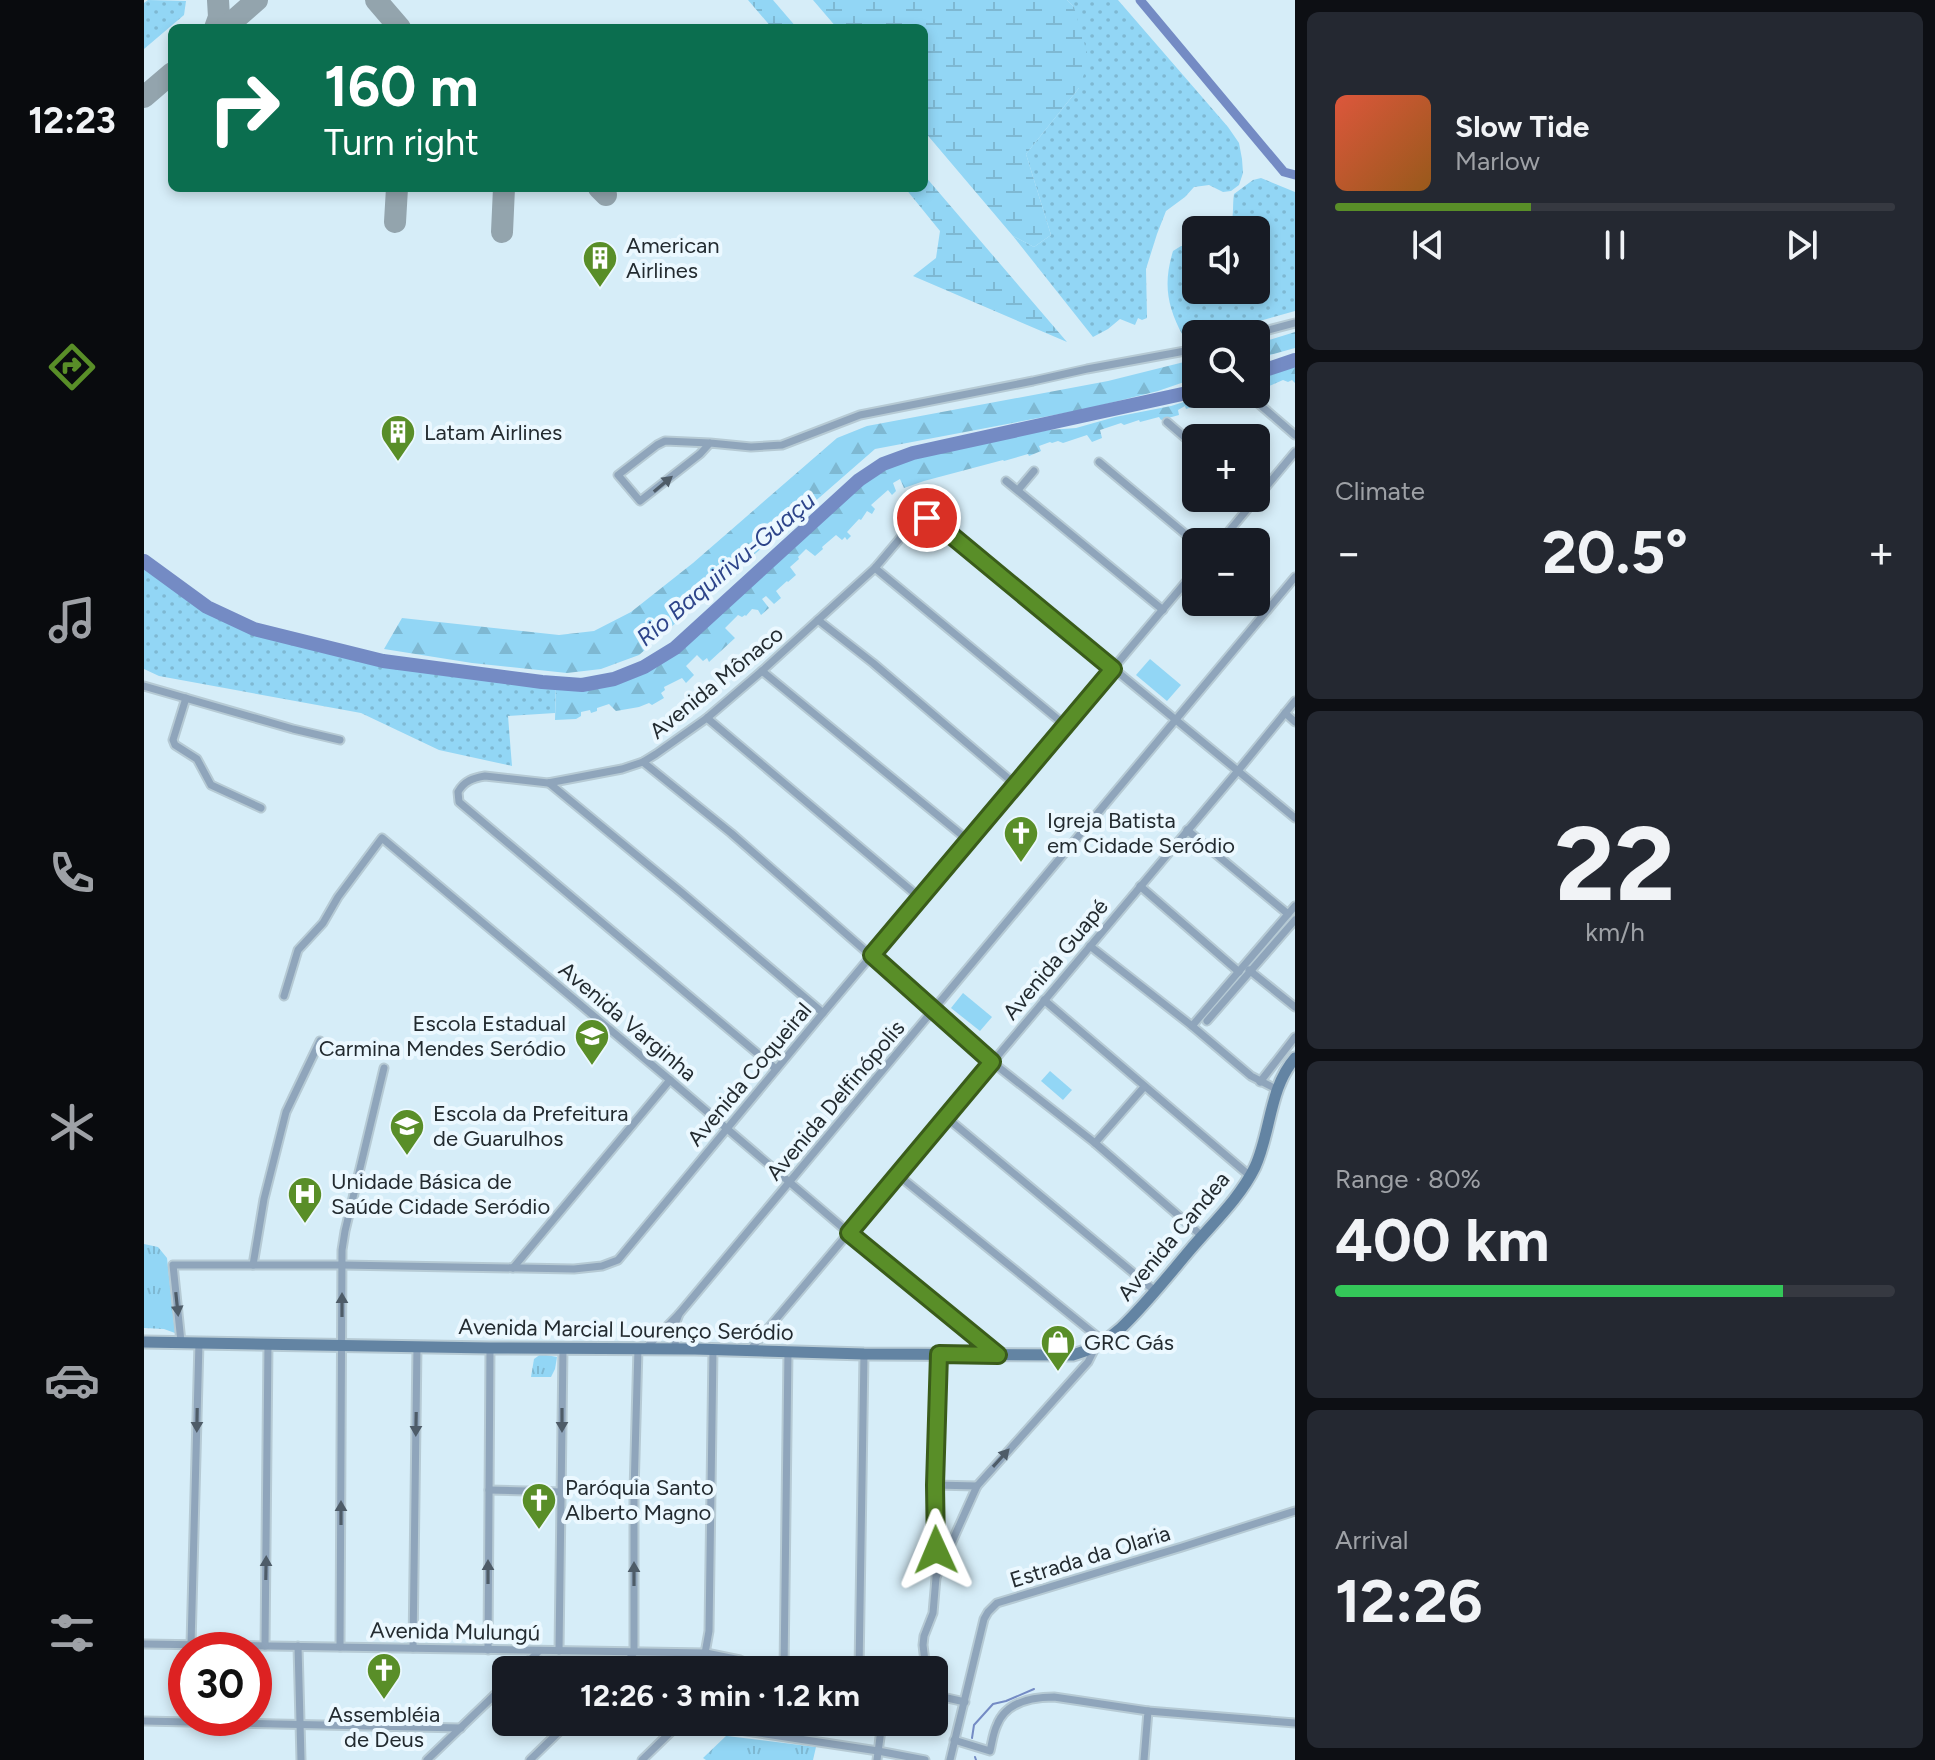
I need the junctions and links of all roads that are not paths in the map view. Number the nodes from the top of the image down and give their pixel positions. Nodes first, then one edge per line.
1 (1295, 323) edge
2 (1270, 330) edge
3 (1182, 352) edge
4 (1264, 408) edge
5 (1167, 422) dead end
6 (1182, 435) edge
7 (1295, 435) edge
8 (710, 443) junction
9 (1295, 452) edge
10 (1099, 462) dead end
11 (1034, 471) dead end
12 (1006, 481) dead end
13 (1270, 481) edge
14 (1018, 490) junction
15 (1244, 512) edge
16 (1231, 528) edge
17 (1182, 531) edge
18 (875, 568) junction
19 (1295, 577) edge
20 (1182, 587) edge
21 (1163, 610) junction
22 (818, 620) junction
23 (1113, 669) junction
24 (762, 671) junction
25 (144, 686) edge
26 (186, 698) junction
27 (1295, 701) edge
28 (1285, 713) junction
29 (707, 718) junction
30 (1175, 720) junction
31 (1295, 722) edge
32 (1066, 726) junction
33 (340, 740) dead end
34 (643, 762) junction
35 (1237, 772) junction
36 (548, 783) junction
37 (1016, 785) junction
38 (261, 808) dead end
39 (1295, 818) edge
40 (1187, 830) junction
41 (969, 841) junction
42 (1140, 886) junction
43 (920, 898) junction
44 (1295, 906) edge
45 (1288, 914) junction
46 (1295, 920) edge
47 (1090, 946) junction
48 (872, 955) junction
49 (1244, 970) junction
50 (284, 996) dead end
51 (1044, 1000) junction
52 (1295, 1007) edge
53 (933, 1010) junction
54 (823, 1013) junction
55 (1207, 1021) dead end
56 (1192, 1026) junction
57 (1295, 1037) edge
58 (320, 1041) dead end
59 (1295, 1058) edge
60 (992, 1062) junction
61 (384, 1068) dead end
62 (776, 1069) junction
63 (670, 1080) junction
64 (1260, 1082) junction
65 (1144, 1087) junction
66 (1278, 1090) junction
67 (946, 1117) junction
68 (727, 1128) junction
69 (1095, 1143) junction
70 (898, 1175) junction
71 (1250, 1176) junction
72 (789, 1182) junction
73 (849, 1233) junction
74 (1202, 1236) junction
75 (253, 1265) junction
76 (342, 1265) junction
77 (513, 1268) junction
78 (1155, 1291) junction
79 (679, 1314) junction
80 (144, 1342) edge
81 (181, 1342) junction
82 (199, 1342) junction
83 (268, 1343) junction
84 (1100, 1344) junction
85 (342, 1345) junction
86 (417, 1346) junction
87 (490, 1348) junction
88 (563, 1348) junction
89 (642, 1348) junction
90 (675, 1348) junction
91 (713, 1349) junction
92 (750, 1350) junction
93 (788, 1351) junction
94 (864, 1354) junction
95 (939, 1354) junction
96 (998, 1355) junction
97 (935, 1485) junction
98 (977, 1486) junction
99 (489, 1490) junction
100 (562, 1492) junction
101 (1295, 1511) edge
102 (936, 1578) junction
103 (191, 1632) edge
104 (265, 1632) edge
105 (144, 1644) edge
106 (168, 1645) edge
107 (272, 1646) edge
108 (298, 1646) junction
109 (340, 1647) junction
110 (413, 1648) junction
111 (488, 1650) junction
112 (539, 1651) junction
113 (559, 1651) junction
114 (634, 1652) junction
115 (706, 1653) junction
116 (534, 1656) edge
117 (631, 1656) edge
118 (705, 1656) edge
119 (722, 1656) edge
120 (784, 1656) edge
121 (859, 1656) edge
122 (924, 1656) edge
123 (492, 1698) edge
124 (948, 1698) edge
125 (965, 1702) junction
126 (1148, 1711) junction
127 (144, 1721) edge
128 (1295, 1723) edge
129 (299, 1724) junction
130 (461, 1728) junction
131 (555, 1736) edge
132 (669, 1736) edge
133 (764, 1736) edge
134 (880, 1736) edge
135 (954, 1740) junction
136 (878, 1756) edge
137 (990, 1756) edge
138 (301, 1760) edge
139 (427, 1760) edge
140 (530, 1760) edge
141 (642, 1760) edge
142 (925, 1760) edge
143 (950, 1760) edge
144 (1144, 1760) edge

1 - 2 street
3 - 8 street
4 - 7 street
5 - 6 street
8 -> 8 street
9 - 13 street
10 - 17 street
11 - 14 street
12 - 14 street
14 - 21 street
15 - 16 street
18 - 22 street, Avenida Mônaco
18 - 23 street, Avenida Mônaco
18 - 32 street
19 - 30 street, Avenida Delfinópolis
20 - 21 street, Avenida Coqueiral
21 - 23 street, Avenida Coqueiral
22 - 24 street, Avenida Mônaco
22 - 37 street
23 - 30 street
23 - 32 street, Avenida Coqueiral
24 - 29 street, Avenida Mônaco
24 - 41 street
25 - 26 street
26 - 33 street
26 - 38 street
27 - 28 street, Avenida Guapé
28 - 31 street
28 - 35 street, Avenida Guapé
29 - 34 street, Avenida Mônaco
29 - 43 street
30 - 35 street
30 - 53 street, Avenida Delfinópolis
32 - 37 street, Avenida Coqueiral
34 - 36 street, Avenida Mônaco
34 - 48 street
35 - 39 street
35 - 40 street, Avenida Guapé
36 - 54 street
36 - 62 street, Avenida Mônaco
37 - 41 street, Avenida Coqueiral
40 - 42 street, Avenida Guapé
40 - 45 street
41 - 43 street, Avenida Coqueiral
42 - 47 street, Avenida Guapé
42 - 49 street
43 - 48 street, Avenida Coqueiral
44 - 45 street
45 - 49 street
46 - 49 street
47 - 51 street, Avenida Guapé
47 - 56 street
48 - 53 street
48 - 54 street, Avenida Coqueiral
49 - 52 street
49 - 55 street
49 - 56 street
50 - 63 street, Avenida Varginha
51 - 60 street, Avenida Guapé
51 - 65 street
53 - 60 street
53 - 72 street, Avenida Delfinópolis
54 - 62 street, Avenida Coqueiral
56 - 64 street
57 - 64 street
58 - 75 street
59 - 66 main road, Avenida Candea
60 - 67 street, Avenida Guapé
60 - 69 street
61 - 76 street
62 - 68 street, Avenida Coqueiral
63 - 68 street, Avenida Varginha
63 - 77 street
64 - 66 street
65 - 69 street
65 - 71 street
66 - 71 main road, Avenida Candea
67 - 70 street, Avenida Guapé
67 - 78 street
68 - 72 street, Avenida Varginha
68 - 77 street, Avenida Coqueiral
69 - 74 street
70 - 73 street, Avenida Guapé
70 - 84 street
71 - 74 main road, Avenida Candea
72 - 73 street, Avenida Varginha
72 - 79 street, Avenida Delfinópolis
73 - 92 street, Avenida Guapé
73 - 96 street, Avenida Varginha
74 - 78 main road, Avenida Candea
75 - 76 street, Avenida Coqueiral
75 -> 81 street, Avenida Coqueiral
76 - 77 street, Avenida Coqueiral
85 -> 76 street
78 - 84 main road, Avenida Candea
79 - 89 street, Avenida Delfinópolis
79 - 90 street
80 - 81 main road, Avenida Marcial Lourenço Seródio
81 - 82 main road, Avenida Marcial Lourenço Seródio
82 - 83 main road, Avenida Marcial Lourenço Seródio
82 -> 103 street
83 - 85 main road, Avenida Marcial Lourenço Seródio
104 -> 83 street
84 - 96 main road, Avenida Marcial Lourenço Seródio
98 -> 84 street
85 - 86 main road, Avenida Marcial Lourenço Seródio
109 -> 85 street
86 - 87 main road, Avenida Marcial Lourenço Seródio
86 -> 110 street
87 - 88 main road, Avenida Marcial Lourenço Seródio
87 - 99 street
88 - 89 main road, Avenida Marcial Lourenço Seródio
88 -> 100 street
89 - 90 main road, Avenida Marcial Lourenço Seródio
114 -> 89 street
90 - 91 main road, Avenida Marcial Lourenço Seródio
91 - 92 main road, Avenida Marcial Lourenço Seródio
91 - 115 street
92 - 93 main road, Avenida Marcial Lourenço Seródio
93 - 94 main road, Avenida Marcial Lourenço Seródio
93 - 120 street
94 - 95 main road, Avenida Marcial Lourenço Seródio
94 - 121 street
95 - 96 main road, Avenida Marcial Lourenço Seródio
95 - 97 street
97 - 98 street
97 - 102 street
98 - 102 street
99 - 100 street
111 -> 99 street
100 - 113 street
101 - 125 street, Estrada da Olaria
102 - 122 street
105 - 106 street, Avenida Mulungú
107 - 108 street, Avenida Mulungú
108 - 109 street, Avenida Mulungú
108 - 129 street
109 - 110 street, Avenida Mulungú
110 - 111 street, Avenida Mulungú
111 - 112 street, Avenida Mulungú
112 - 113 street, Avenida Mulungú
112 - 116 street
113 - 114 street, Avenida Mulungú
114 - 115 street, Avenida Mulungú
114 - 117 street
115 - 118 street
115 - 119 street, Avenida Mulungú
123 - 130 street
124 - 125 street
125 - 135 street, Estrada da Olaria
126 - 128 street
126 - 137 street
126 - 144 street
127 - 129 street
129 - 130 street
129 - 138 street
130 - 139 street
131 - 140 street
132 - 141 street
133 - 136 street
134 - 136 street
135 - 137 street
135 - 143 street, Estrada da Olaria
136 - 142 street

